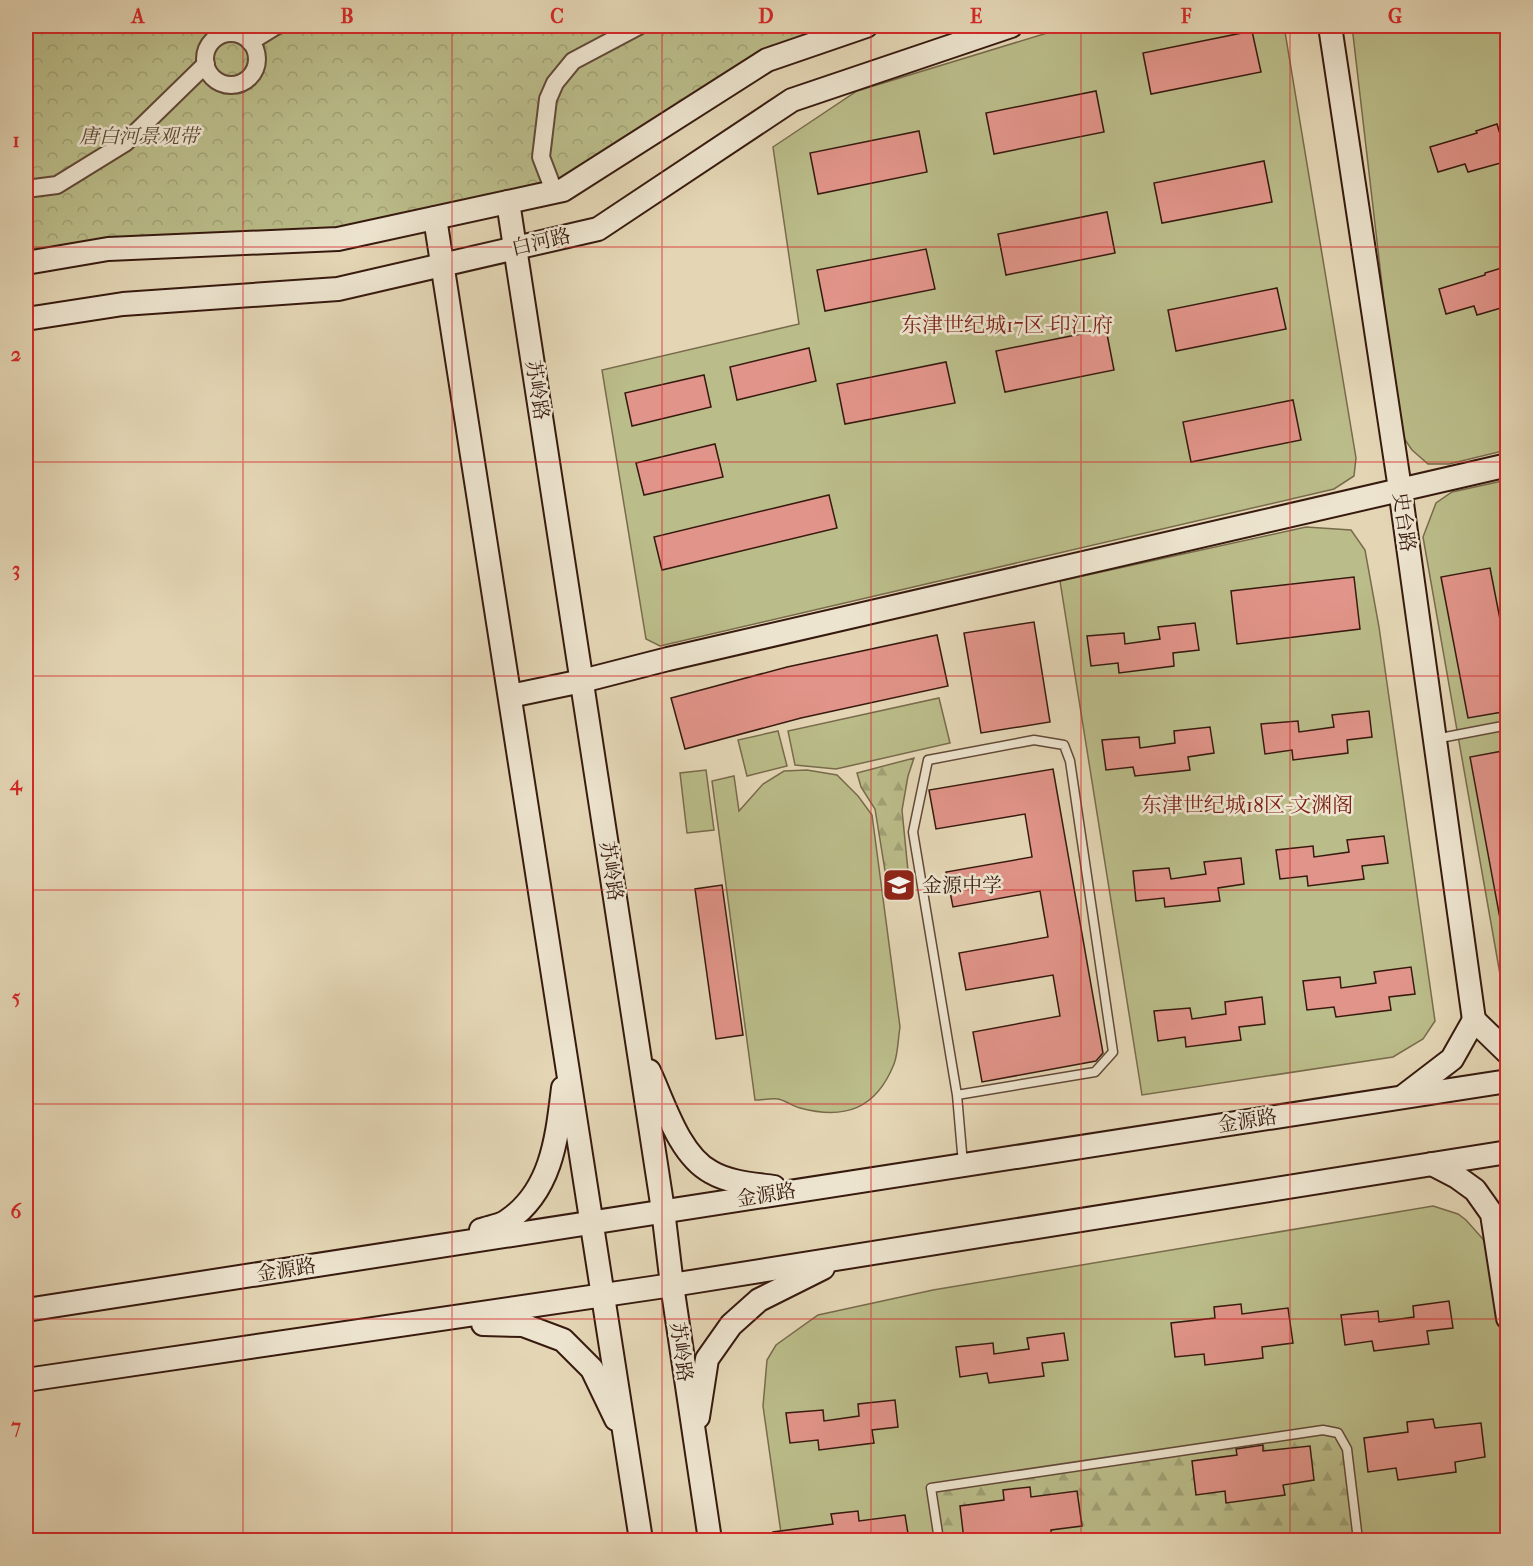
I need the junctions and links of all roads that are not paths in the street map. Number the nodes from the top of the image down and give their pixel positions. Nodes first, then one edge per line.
1 (276, 26) edge
2 (639, 26) edge
3 (866, 26) edge
4 (1011, 26) edge
5 (1330, 26) edge
6 (250, 42) junction
7 (206, 64) junction
8 (27, 184) edge
9 (554, 191) junction
10 (508, 202) junction
11 (435, 218) junction
12 (516, 248) junction
13 (26, 263) edge
14 (442, 265) junction
15 (26, 319) edge
16 (1508, 465) edge
17 (1400, 489) junction
18 (582, 681) junction
19 (510, 696) junction
20 (1508, 725) edge
21 (1435, 739) junction
22 (1474, 1020) junction
23 (638, 1049) junction
24 (1508, 1053) edge
25 (566, 1060) junction
26 (1508, 1081) edge
27 (957, 1095) junction
28 (1403, 1097) junction
29 (1508, 1152) edge
30 (963, 1164) junction
31 (1431, 1164) junction
32 (815, 1187) junction
33 (663, 1210) junction
34 (591, 1223) junction
35 (412, 1251) junction
36 (842, 1258) junction
37 (672, 1286) junction
38 (603, 1295) junction
39 (26, 1310) edge
40 (1508, 1318) edge
41 (425, 1321) junction
42 (26, 1380) edge
43 (626, 1439) junction
44 (694, 1439) junction
45 (640, 1540) edge
46 (710, 1540) edge
47 (939, 1540) edge
48 (1358, 1540) edge

1 - 6 street
2 - 9 street
3 - 9 main road
4 - 12 main road, 白河路
5 - 17 main road, 史台路
6 - 7 street
6 - 7 street
7 - 8 street
9 - 10 main road
10 - 11 main road
10 - 12 main road, 苏岭路
11 - 13 main road
11 - 14 main road
12 - 14 main road, 白河路
12 - 18 main road, 苏岭路
14 - 15 main road, 白河路
14 - 19 main road
16 - 17 main road
17 - 18 main road
17 - 21 main road, 史台路
18 - 19 main road
18 - 23 main road, 苏岭路
19 - 25 main road
20 - 21 lane
21 - 22 main road, 史台路
22 - 24 main road
22 - 28 main road
23 - 32 main road
23 - 33 main road, 苏岭路
25 - 34 main road
25 - 35 main road
26 - 28 main road, 金源路
27 - 27 lane
27 - 30 lane
28 - 30 main road, 金源路
29 - 31 main road
30 - 32 main road, 金源路
31 - 36 main road
31 - 40 main road
32 - 33 main road, 金源路
33 - 34 main road, 金源路
33 - 37 main road, 苏岭路
34 - 35 main road, 金源路
34 - 38 main road
35 - 39 main road, 金源路
36 - 37 main road
36 - 44 main road
37 - 38 main road
37 - 44 main road, 苏岭路
38 - 41 main road
38 - 43 main road
41 - 42 main road
41 - 43 main road
43 - 45 main road
44 - 46 main road, 苏岭路
47 - 48 lane

